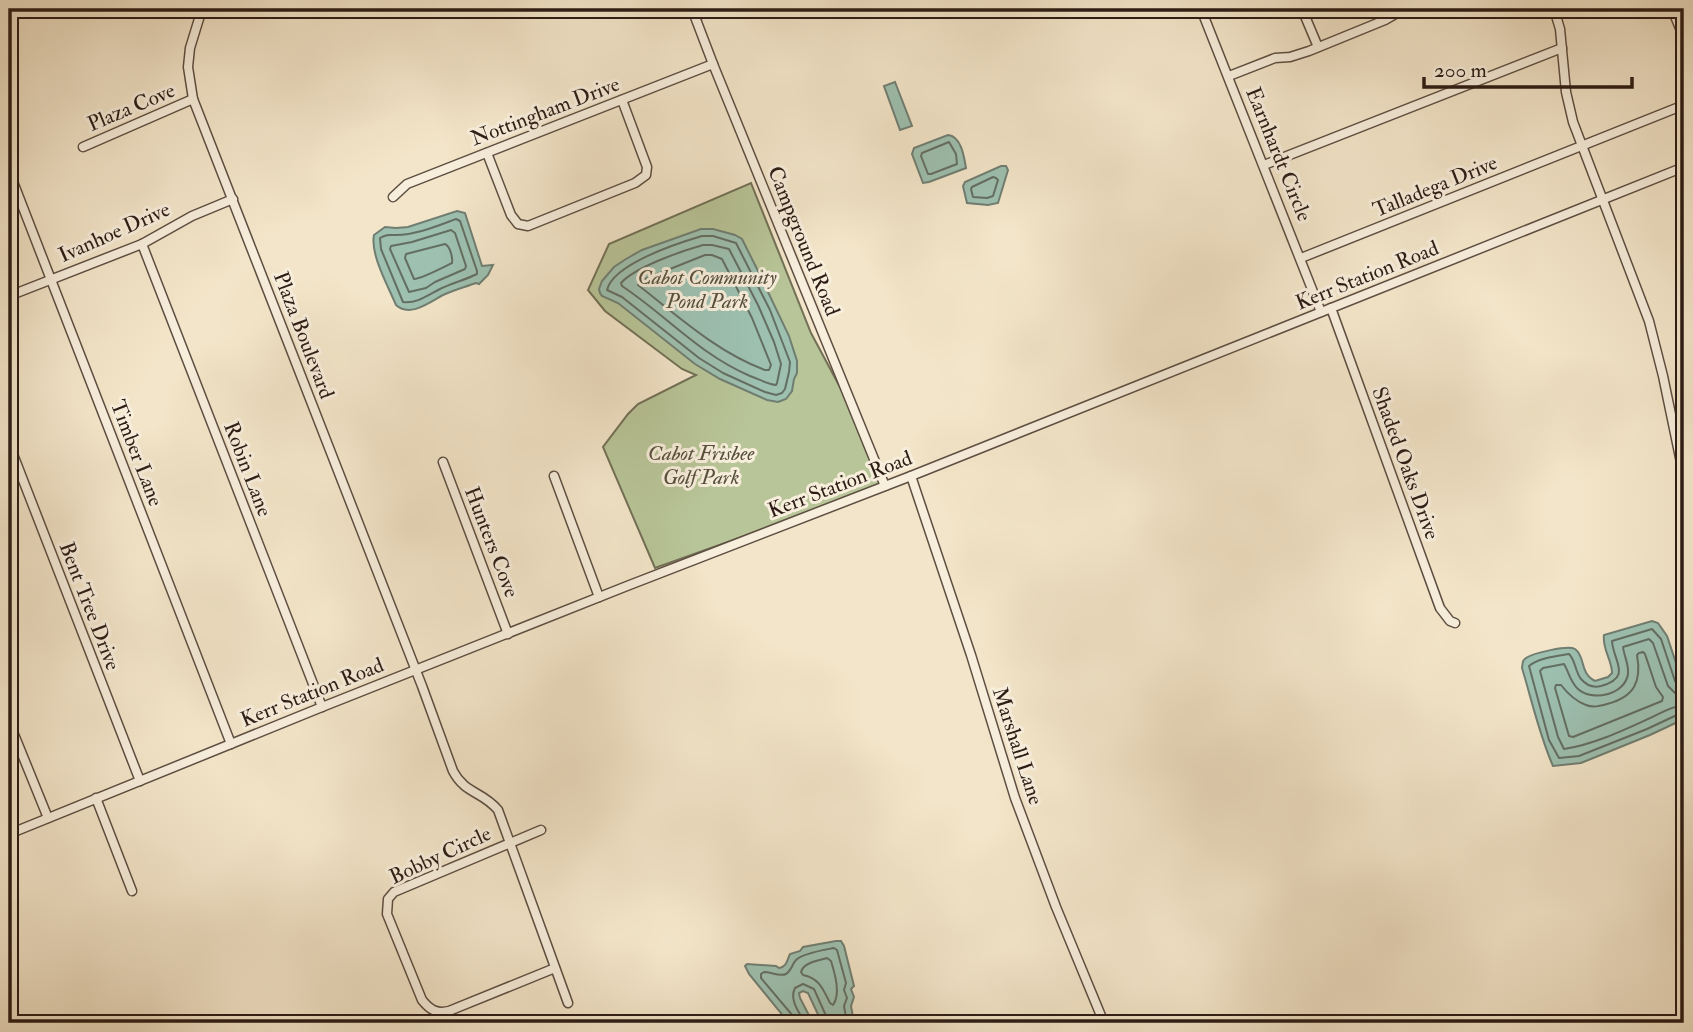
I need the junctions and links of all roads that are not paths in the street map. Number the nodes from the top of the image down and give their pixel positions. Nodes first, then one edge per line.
1 (202, 9) edge
2 (714, 9) edge
3 (1201, 9) edge
4 (1303, 9) edge
5 (1404, 9) edge
6 (1554, 9) edge
7 (1672, 9) edge
8 (694, 13) edge
9 (1684, 38) edge
10 (1318, 47) junction
11 (1562, 48) junction
12 (713, 64) junction
13 (1229, 76) junction
14 (193, 99) junction
15 (622, 100) junction
16 (1684, 105) edge
17 (1583, 145) junction
18 (82, 147) dead end
19 (487, 153) junction
20 (1264, 165) junction
21 (1684, 167) edge
22 (10, 174) edge
23 (393, 197) dead end
24 (233, 199) junction
25 (1603, 200) junction
26 (142, 244) junction
27 (1301, 258) junction
28 (51, 279) junction
29 (9, 296) edge
30 (1331, 309) junction
31 (1321, 312) junction
32 (9, 444) edge
33 (443, 462) dead end
34 (554, 476) dead end
35 (911, 476) junction
36 (1684, 477) edge
37 (884, 486) junction
38 (599, 597) junction
39 (1455, 623) dead end
40 (508, 634) junction
41 (415, 670) junction
42 (322, 707) junction
43 (9, 722) edge
44 (231, 744) junction
45 (139, 781) junction
46 (96, 799) junction
47 (48, 818) junction
48 (541, 830) dead end
49 (9, 834) edge
50 (510, 843) junction
51 (132, 891) dead end
52 (555, 968) junction
53 (568, 1003) dead end
54 (1104, 1023) edge

1 - 14 street, Plaza Boulevard
2 - 8 street
3 - 13 street, Earnhardt Circle
4 - 10 street
5 - 10 street
6 - 11 street
7 - 9 street
8 - 12 street, Campground Road
10 - 13 street
11 - 17 street
11 - 20 street
12 - 15 street, Nottingham Drive
12 - 37 street, Campground Road
13 - 20 street, Earnhardt Circle
14 - 18 street, Plaza Cove
14 - 24 street, Plaza Boulevard
15 - 19 street, Nottingham Drive
15 - 19 street
16 - 17 street, Talladega Drive
17 - 25 street
17 - 27 street, Talladega Drive
19 - 23 street, Nottingham Drive
20 - 27 street, Earnhardt Circle
21 - 25 street, Kerr Station Road
22 - 28 street, Timber Lane
24 - 26 street, Ivanhoe Drive
24 - 41 street, Plaza Boulevard
25 - 30 street, Kerr Station Road
25 - 36 street
26 - 28 street, Ivanhoe Drive
26 - 42 street, Robin Lane
27 - 31 street, Earnhardt Circle
28 - 29 street, Ivanhoe Drive
28 - 44 street, Timber Lane
30 - 31 street, Kerr Station Road
30 - 39 street, Shaded Oaks Drive
31 - 35 street, Kerr Station Road
32 - 45 street, Bent Tree Drive
33 - 40 street, Hunters Cove
34 - 38 street
35 - 37 street, Kerr Station Road
35 - 54 street, Marshall Lane
37 - 38 street, Kerr Station Road
38 - 40 street, Kerr Station Road
40 - 41 street, Kerr Station Road
41 - 42 street, Kerr Station Road
41 - 50 street, Plaza Boulevard
42 - 44 street, Kerr Station Road
43 - 47 street
44 - 45 street, Kerr Station Road
45 - 46 street, Kerr Station Road
46 - 47 street, Kerr Station Road
46 - 51 street
47 - 49 street, Kerr Station Road
48 - 50 street
50 - 52 street, Plaza Boulevard
50 - 52 street, Bobby Circle
52 - 53 street, Plaza Boulevard

